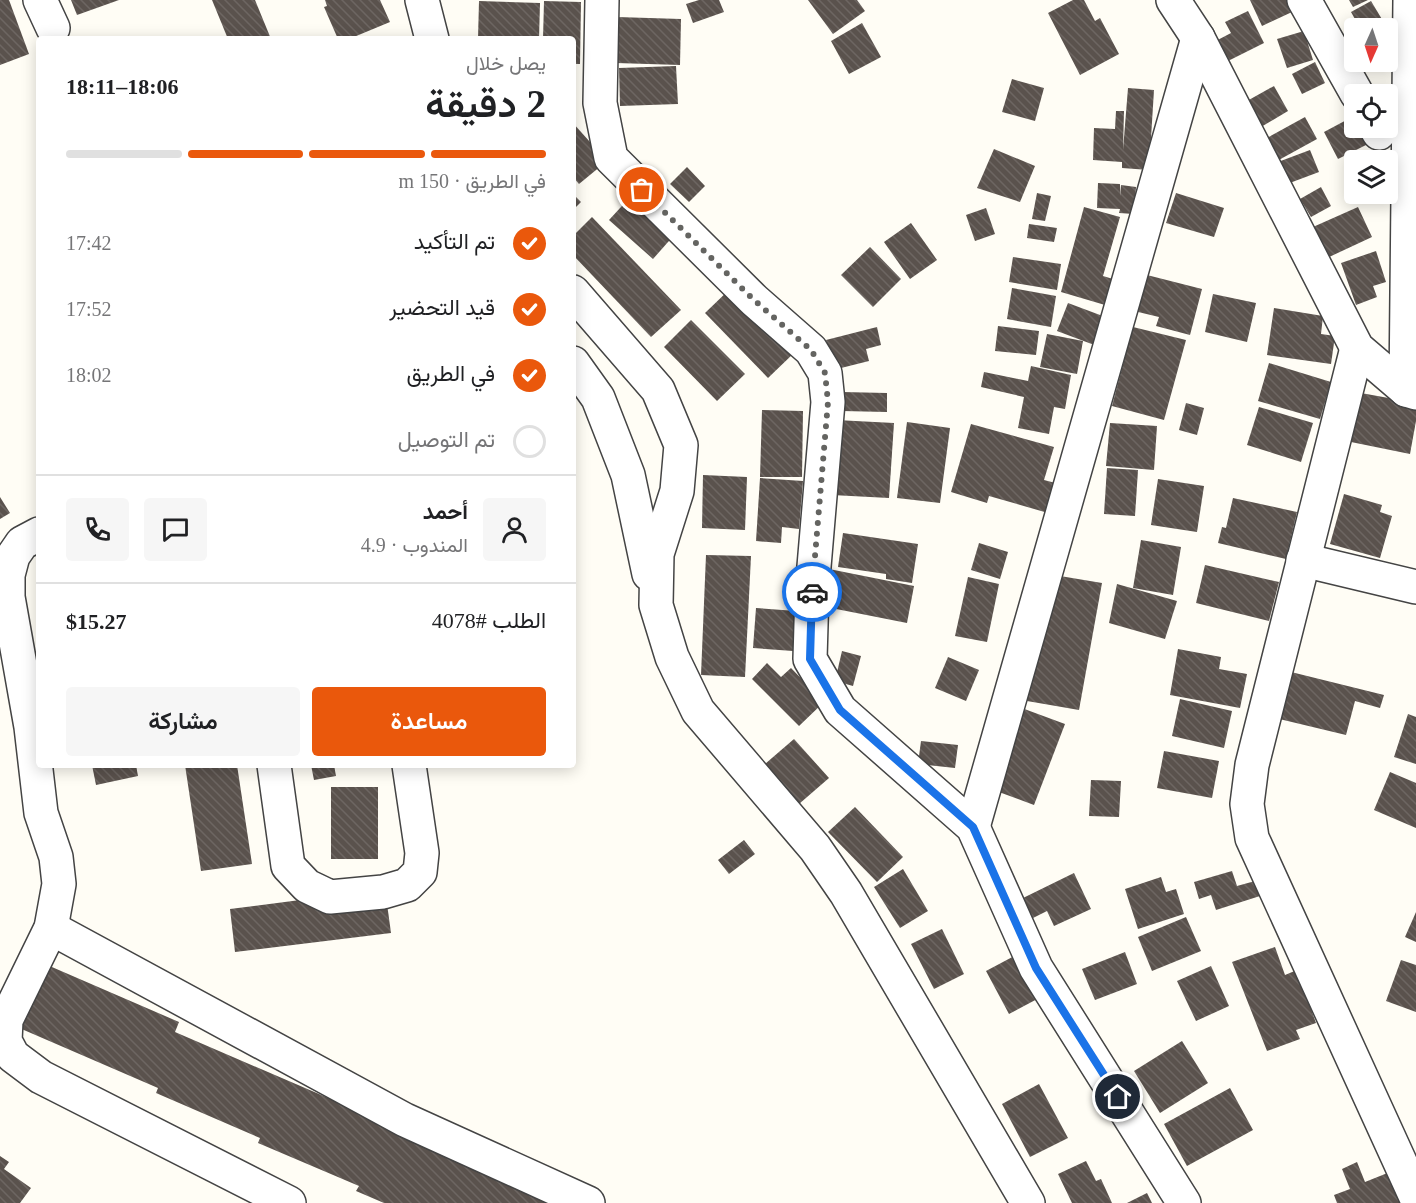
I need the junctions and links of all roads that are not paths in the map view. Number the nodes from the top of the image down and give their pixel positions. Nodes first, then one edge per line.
1 (422, 0) edge
2 (603, 0) edge
3 (1173, 0) edge
4 (1304, 0) edge
5 (1410, 0) edge
6 (431, 36) edge
7 (1198, 38) junction
8 (1351, 84) edge
9 (576, 295) edge
10 (1356, 348) junction
11 (576, 367) edge
12 (1411, 392) edge
13 (36, 536) edge
14 (1304, 560) junction
15 (1416, 587) edge
16 (656, 605) junction
17 (274, 768) edge
18 (409, 768) edge
19 (973, 827) junction
20 (51, 928) junction
21 (1416, 1197) edge
22 (289, 1203) edge
23 (588, 1203) edge
24 (1028, 1203) edge
25 (1184, 1203) edge

1 - 6 street
2 - 19 street
3 - 7 street
4 - 8 street
5 - 12 street
7 - 10 street
7 - 19 street
9 - 16 street
10 - 12 street
10 - 14 street
11 - 16 street
13 - 20 street
14 - 15 street
14 - 21 street
16 - 24 street
17 - 18 street
19 - 25 street
20 - 22 street
20 - 23 street

